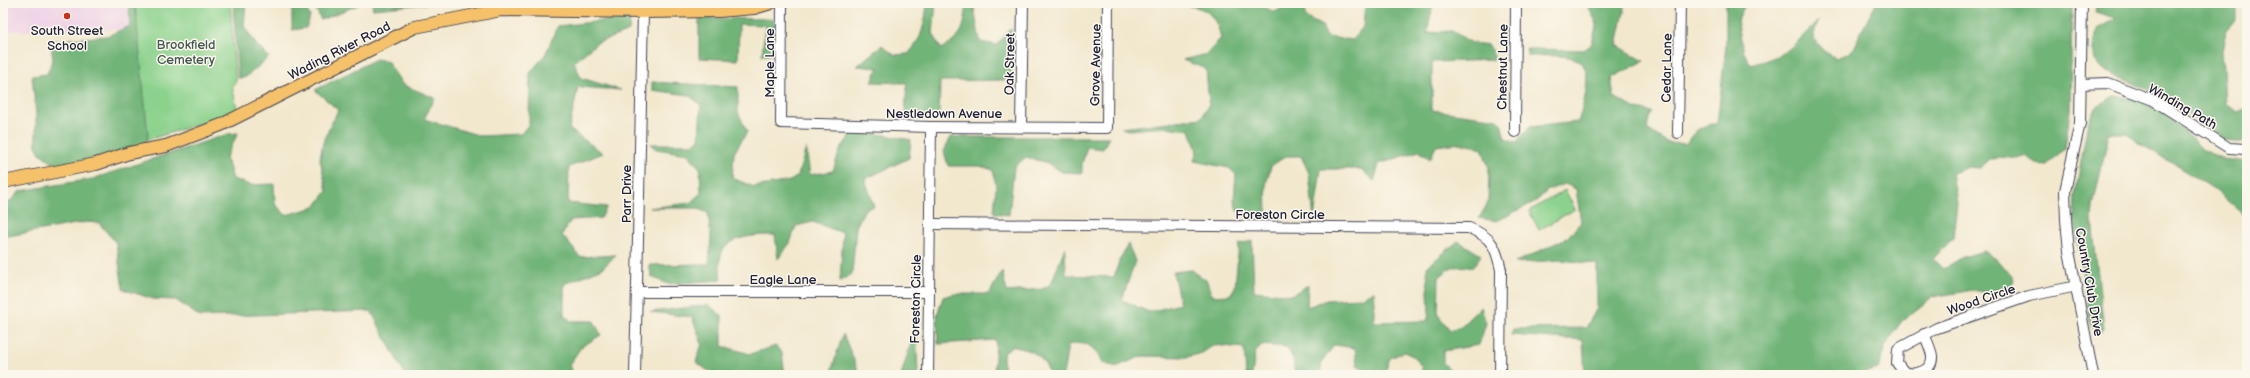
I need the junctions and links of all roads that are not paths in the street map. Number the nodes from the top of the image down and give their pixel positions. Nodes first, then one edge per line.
1 (771, 3) edge
2 (782, 3) edge
3 (1022, 3) edge
4 (1108, 3) edge
5 (1516, 3) edge
6 (1680, 3) edge
7 (2082, 3) edge
8 (592, 7) edge
9 (643, 12) junction
10 (2081, 84) junction
11 (781, 123) joint
12 (1021, 126) junction
13 (931, 127) junction
14 (1107, 128) joint
15 (1515, 132) dead end
16 (1678, 133) dead end
17 (2247, 149) edge
18 (3, 182) edge
19 (930, 224) junction
20 (2077, 286) junction
21 (638, 292) junction
22 (928, 292) junction
23 (1924, 334) junction
24 (635, 375) edge
25 (928, 375) edge
26 (1500, 375) edge
27 (2093, 375) edge

1 - 9 main road, Wading River Road
2 - 11 street, Maple Lane
3 - 12 street, Oak Street
4 - 14 street, Grove Avenue
5 - 15 street, Chestnut Lane
6 - 16 street, Cedar Lane
7 - 10 street, Country Club Drive
8 - 9 main road, Wading River Road
8 - 18 main road, Wading River Road
9 - 21 street, Parr Drive
10 - 17 street, Winding Path
10 - 20 street, Country Club Drive
11 - 13 street, Nestledown Avenue
12 - 13 street, Nestledown Avenue
12 - 14 street, Nestledown Avenue
13 - 19 street, Foreston Circle
19 - 22 street, Foreston Circle
19 - 26 street, Foreston Circle
20 - 23 street, Wood Circle
20 - 27 street, Country Club Drive
21 - 22 street, Eagle Lane
21 - 24 street, Parr Drive
22 - 25 street, Foreston Circle
23 - 23 street, Wood Circle

